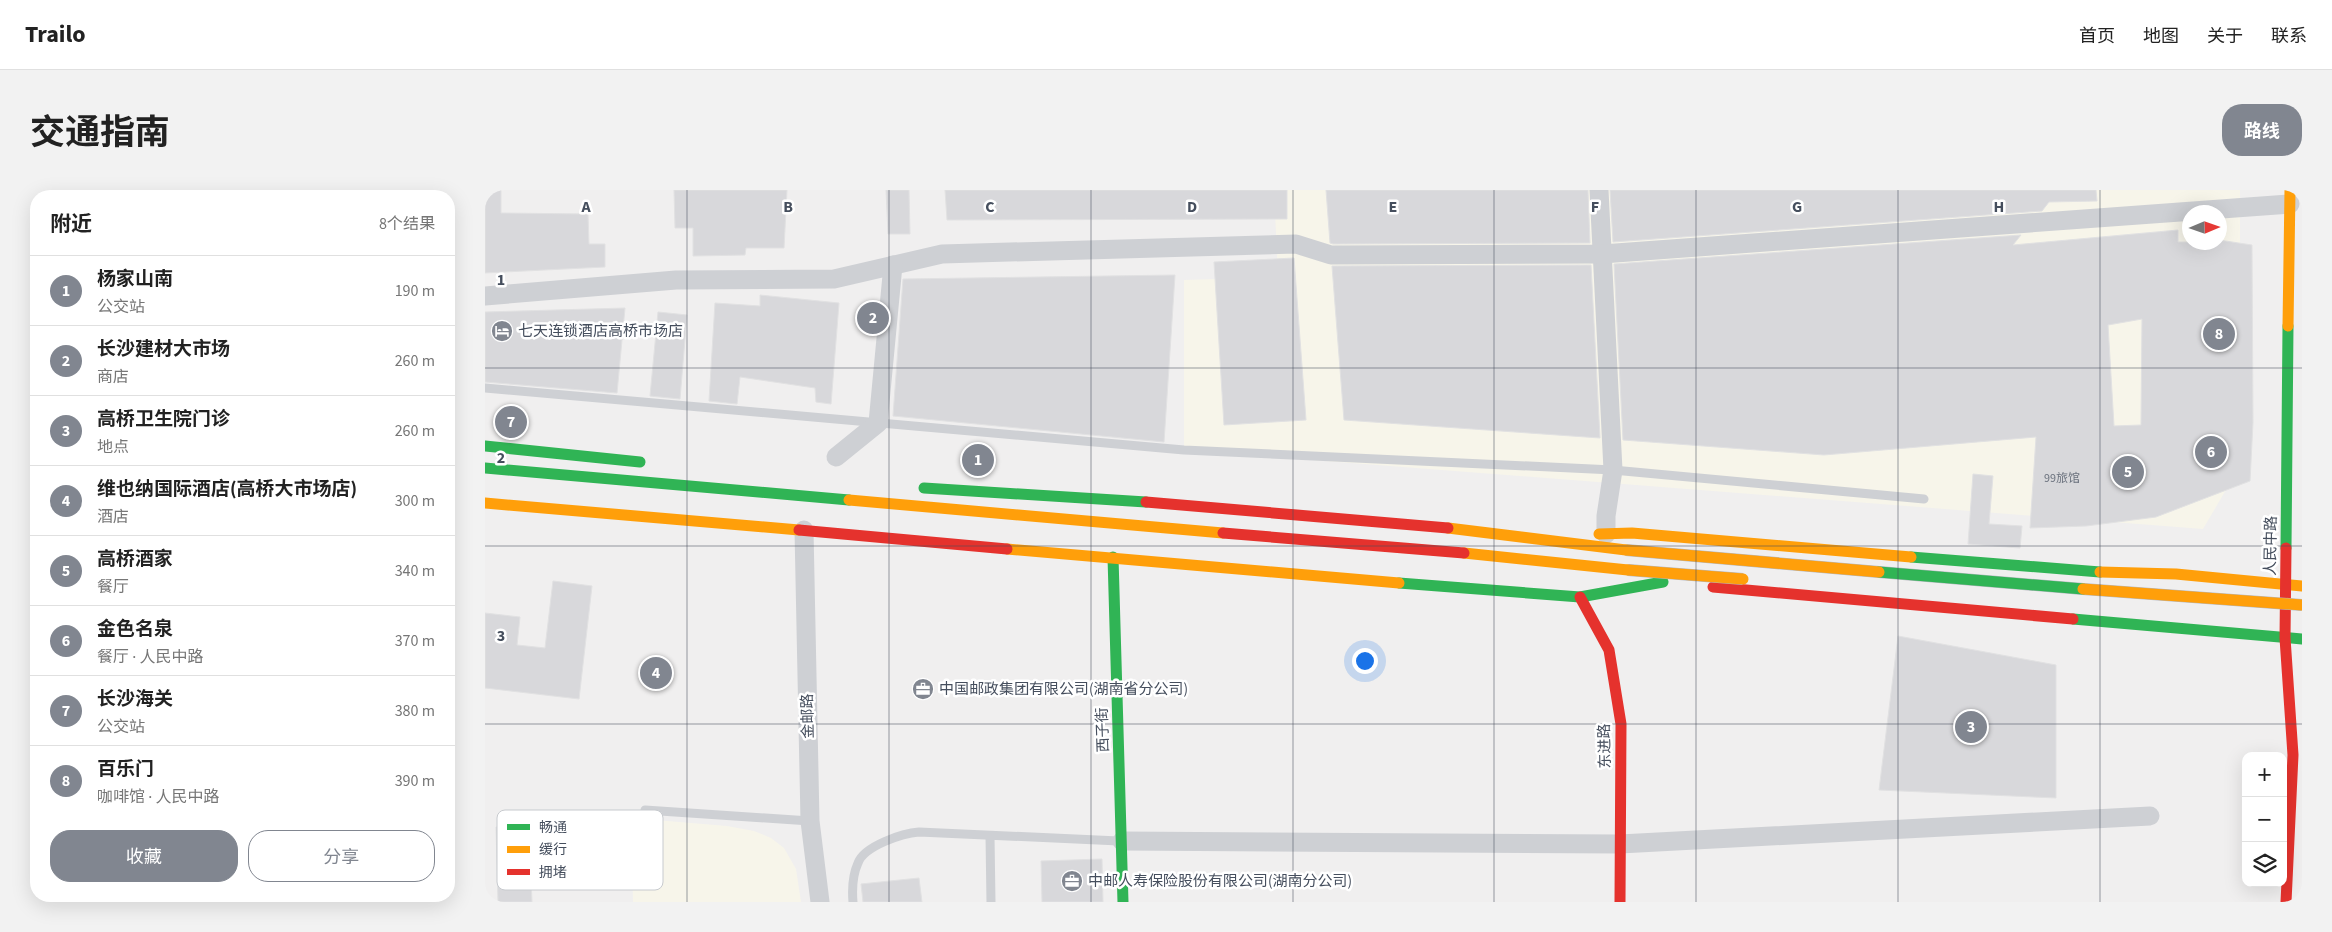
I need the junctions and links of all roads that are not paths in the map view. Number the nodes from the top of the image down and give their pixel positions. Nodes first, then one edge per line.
1 (1599, 190) edge
2 (2290, 197) edge
3 (1602, 254) junction
4 (893, 265) junction
5 (485, 296) edge
6 (485, 388) edge
7 (878, 423) junction
8 (485, 446) edge
9 (836, 457) dead end
10 (653, 463) dead end
11 (485, 468) edge
12 (1613, 470) junction
13 (909, 487) dead end
14 (1924, 499) dead end
15 (485, 504) edge
16 (804, 530) junction
17 (1507, 533) junction
18 (1606, 534) junction
19 (1504, 555) junction
20 (1113, 557) junction
21 (1663, 582) junction
22 (2286, 584) junction
23 (2302, 586) edge
24 (1894, 591) dead end
25 (1579, 598) junction
26 (2302, 605) edge
27 (2274, 620) dead end
28 (2293, 621) dead end
29 (2285, 638) junction
30 (2302, 639) edge
31 (663, 811) edge
32 (2150, 816) dead end
33 (810, 821) junction
34 (990, 836) junction
35 (1122, 841) junction
36 (1619, 844) junction
37 (820, 902) edge
38 (853, 902) edge
39 (991, 902) edge
40 (1123, 902) edge
41 (1620, 902) edge
42 (2286, 902) edge

1 - 3 street
2 - 3 street
2 - 22 main road, 人民中路
3 - 4 street
3 - 12 street
4 - 5 street
4 - 7 street
6 - 7 lane
7 - 9 street
7 - 12 lane
8 - 10 main road
11 - 19 main road
12 - 14 lane
12 - 18 street
13 - 17 main road
15 - 16 main road
16 - 20 main road
16 - 33 street, 金邮路
17 - 18 main road
17 - 26 main road, bridge
18 - 22 main road
19 - 21 main road
19 - 24 main road, bridge
20 - 25 main road
20 - 35 main road, 西子街
21 - 25 main road
21 - 29 main road
22 - 23 main road
22 - 29 main road, 人民中路
25 - 36 main road, 东进路
27 - 28 main road
29 - 30 main road
29 - 42 main road, 人民中路
31 - 33 lane
32 - 36 street
33 - 37 street, 金邮路
34 - 35 lane
34 - 38 lane
34 - 39 lane
35 - 36 street
35 - 40 main road, 西子街
36 - 41 main road, 东进路

